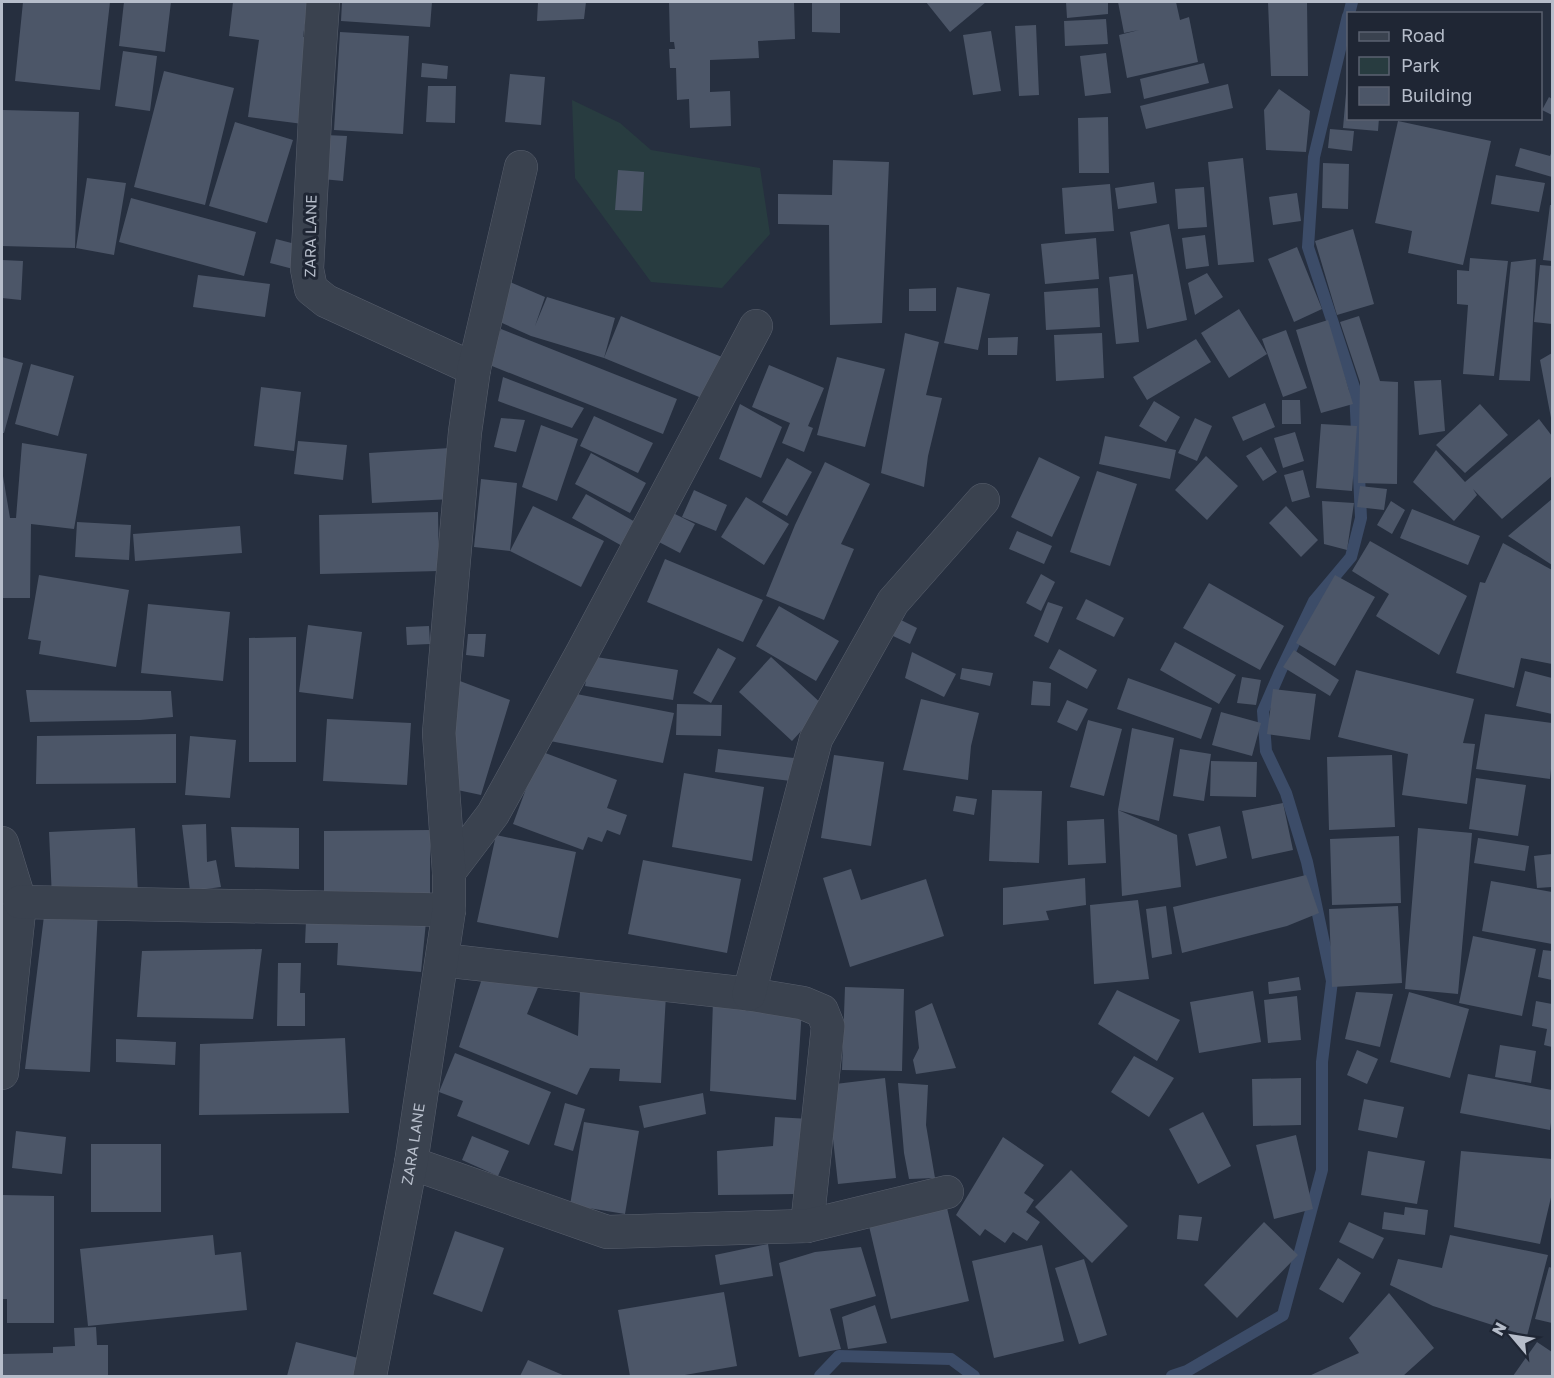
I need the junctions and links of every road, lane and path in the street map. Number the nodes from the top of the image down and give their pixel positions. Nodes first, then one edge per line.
1 (323, 2) edge
2 (521, 167) dead end
3 (756, 326) dead end
4 (474, 369) junction
5 (983, 501) dead end
6 (2, 843) edge
7 (449, 872) junction
8 (20, 902) junction
9 (449, 910) junction
10 (442, 960) junction
11 (749, 994) junction
12 (2, 1073) edge
13 (411, 1163) junction
14 (946, 1192) dead end
15 (807, 1226) junction
16 (370, 1377) edge

1 - 4 street, ZARA LANE
2 - 4 street, ZARA LANE
3 - 7 street
4 - 7 street, ZARA LANE
5 - 11 street
6 - 8 street
7 - 9 street, ZARA LANE
8 - 9 street
8 - 12 street
9 - 10 street, ZARA LANE
10 - 11 street
10 - 13 street, ZARA LANE
11 - 15 street
13 - 15 street
13 - 16 street, ZARA LANE
14 - 15 street

